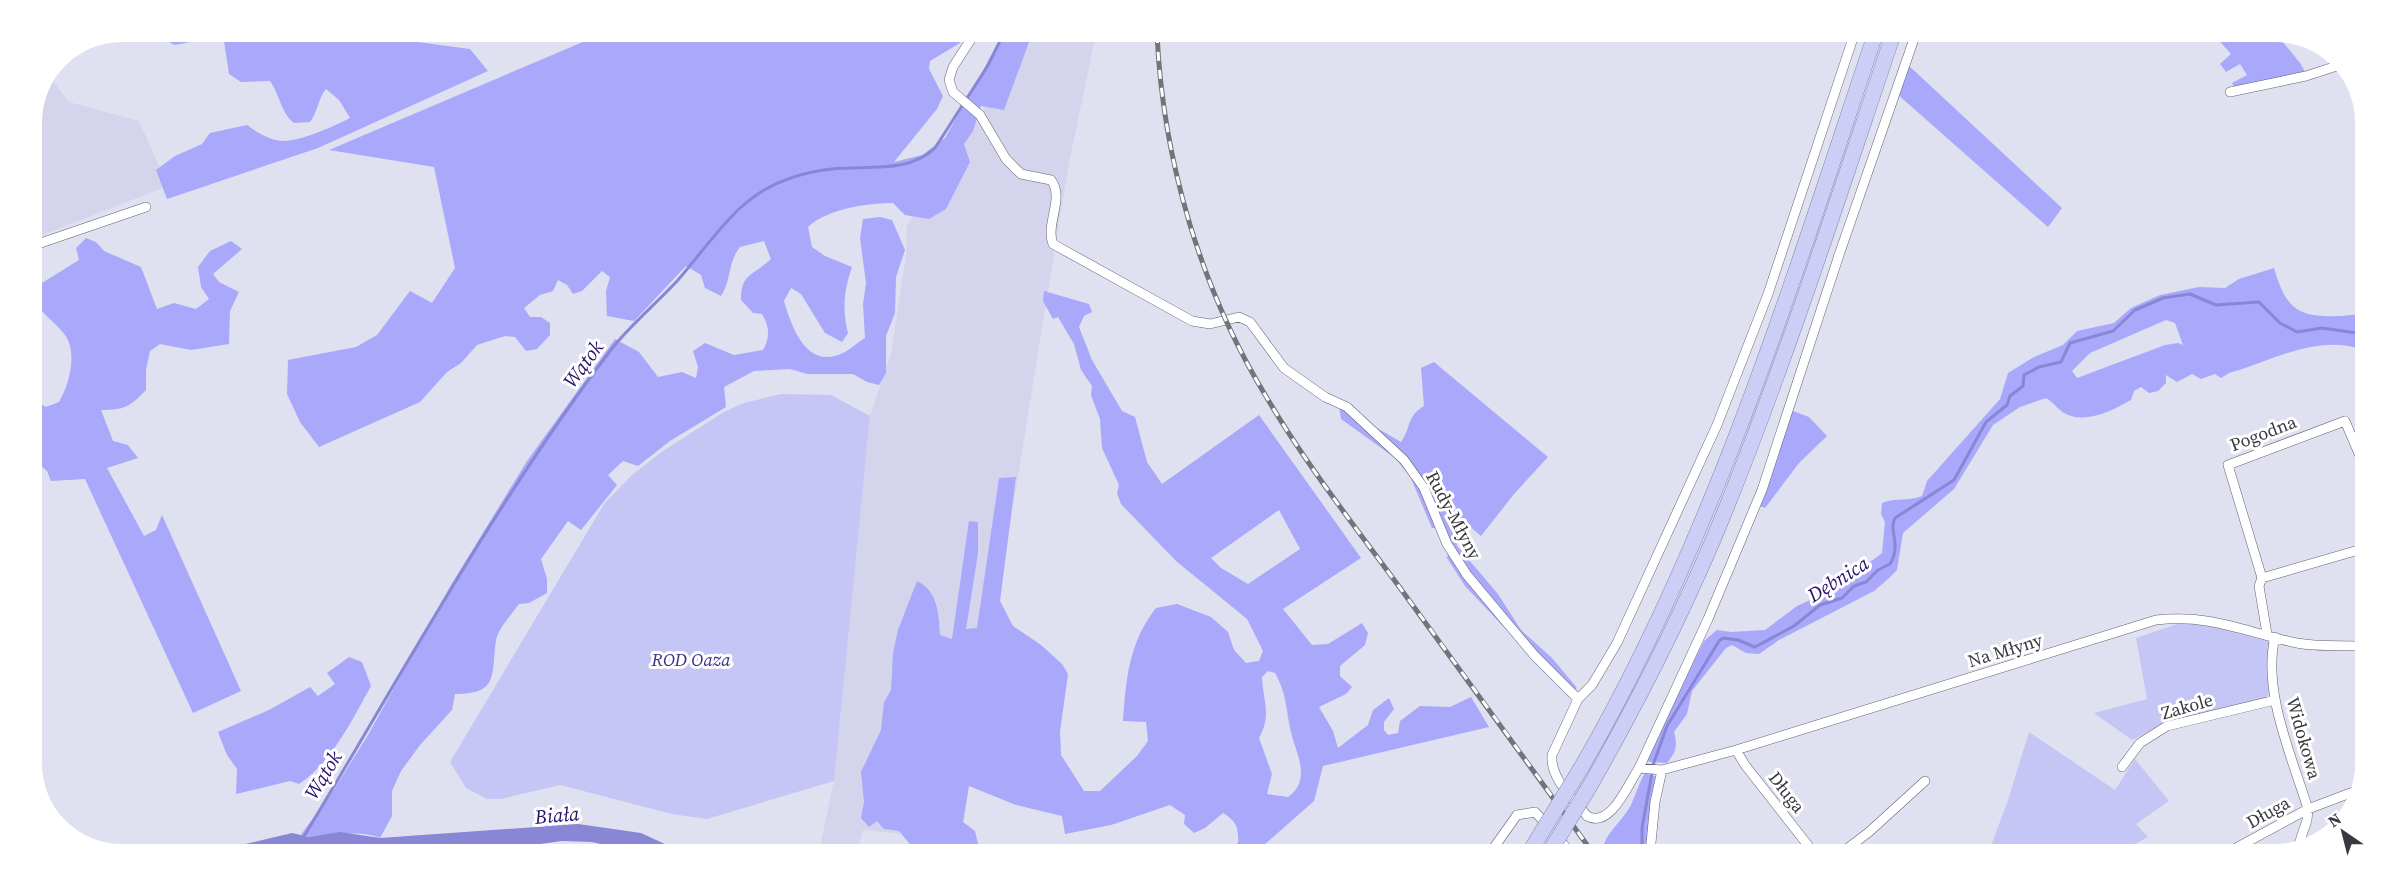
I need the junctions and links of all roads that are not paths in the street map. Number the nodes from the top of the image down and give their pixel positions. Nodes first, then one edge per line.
1 (969, 42) edge
2 (1852, 42) edge
3 (1873, 42) edge
4 (1891, 42) edge
5 (1913, 42) edge
6 (2334, 67) edge
7 (2230, 92) dead end
8 (146, 207) dead end
9 (42, 243) edge
10 (2355, 444) edge
11 (2355, 551) edge
12 (2262, 578) junction
13 (2271, 636) junction
14 (2355, 646) edge
15 (1578, 699) junction
16 (2275, 700) junction
17 (1736, 750) junction
18 (2122, 767) dead end
19 (1639, 768) junction
20 (1662, 770) junction
21 (1925, 781) dead end
22 (2350, 793) edge
23 (2308, 809) junction
24 (2300, 840) edge
25 (1496, 844) edge
26 (1535, 844) edge
27 (1554, 844) edge
28 (1563, 844) edge
29 (1651, 844) edge
30 (1806, 844) edge
31 (1853, 844) edge
32 (2243, 844) edge

1 - 15 street, Rudy-Młyny
2 - 15 street
3 - 26 main road, bridge
4 - 27 main road, bridge
5 - 19 street
6 - 7 street
8 - 9 street
10 - 12 street, Pogodna
11 - 12 street
12 - 13 street, Widokowa
13 - 14 street, Na Młyny
13 - 16 street, Widokowa
13 - 17 street, Na Młyny
15 - 19 street
16 - 18 street, Zakole
16 - 23 street, Widokowa
17 - 20 street, Na Młyny
17 - 30 street, Długa
19 - 20 street
20 - 29 street
21 - 31 street
22 - 23 street, Długa
23 - 24 street
23 - 32 street, Długa
25 - 28 street

